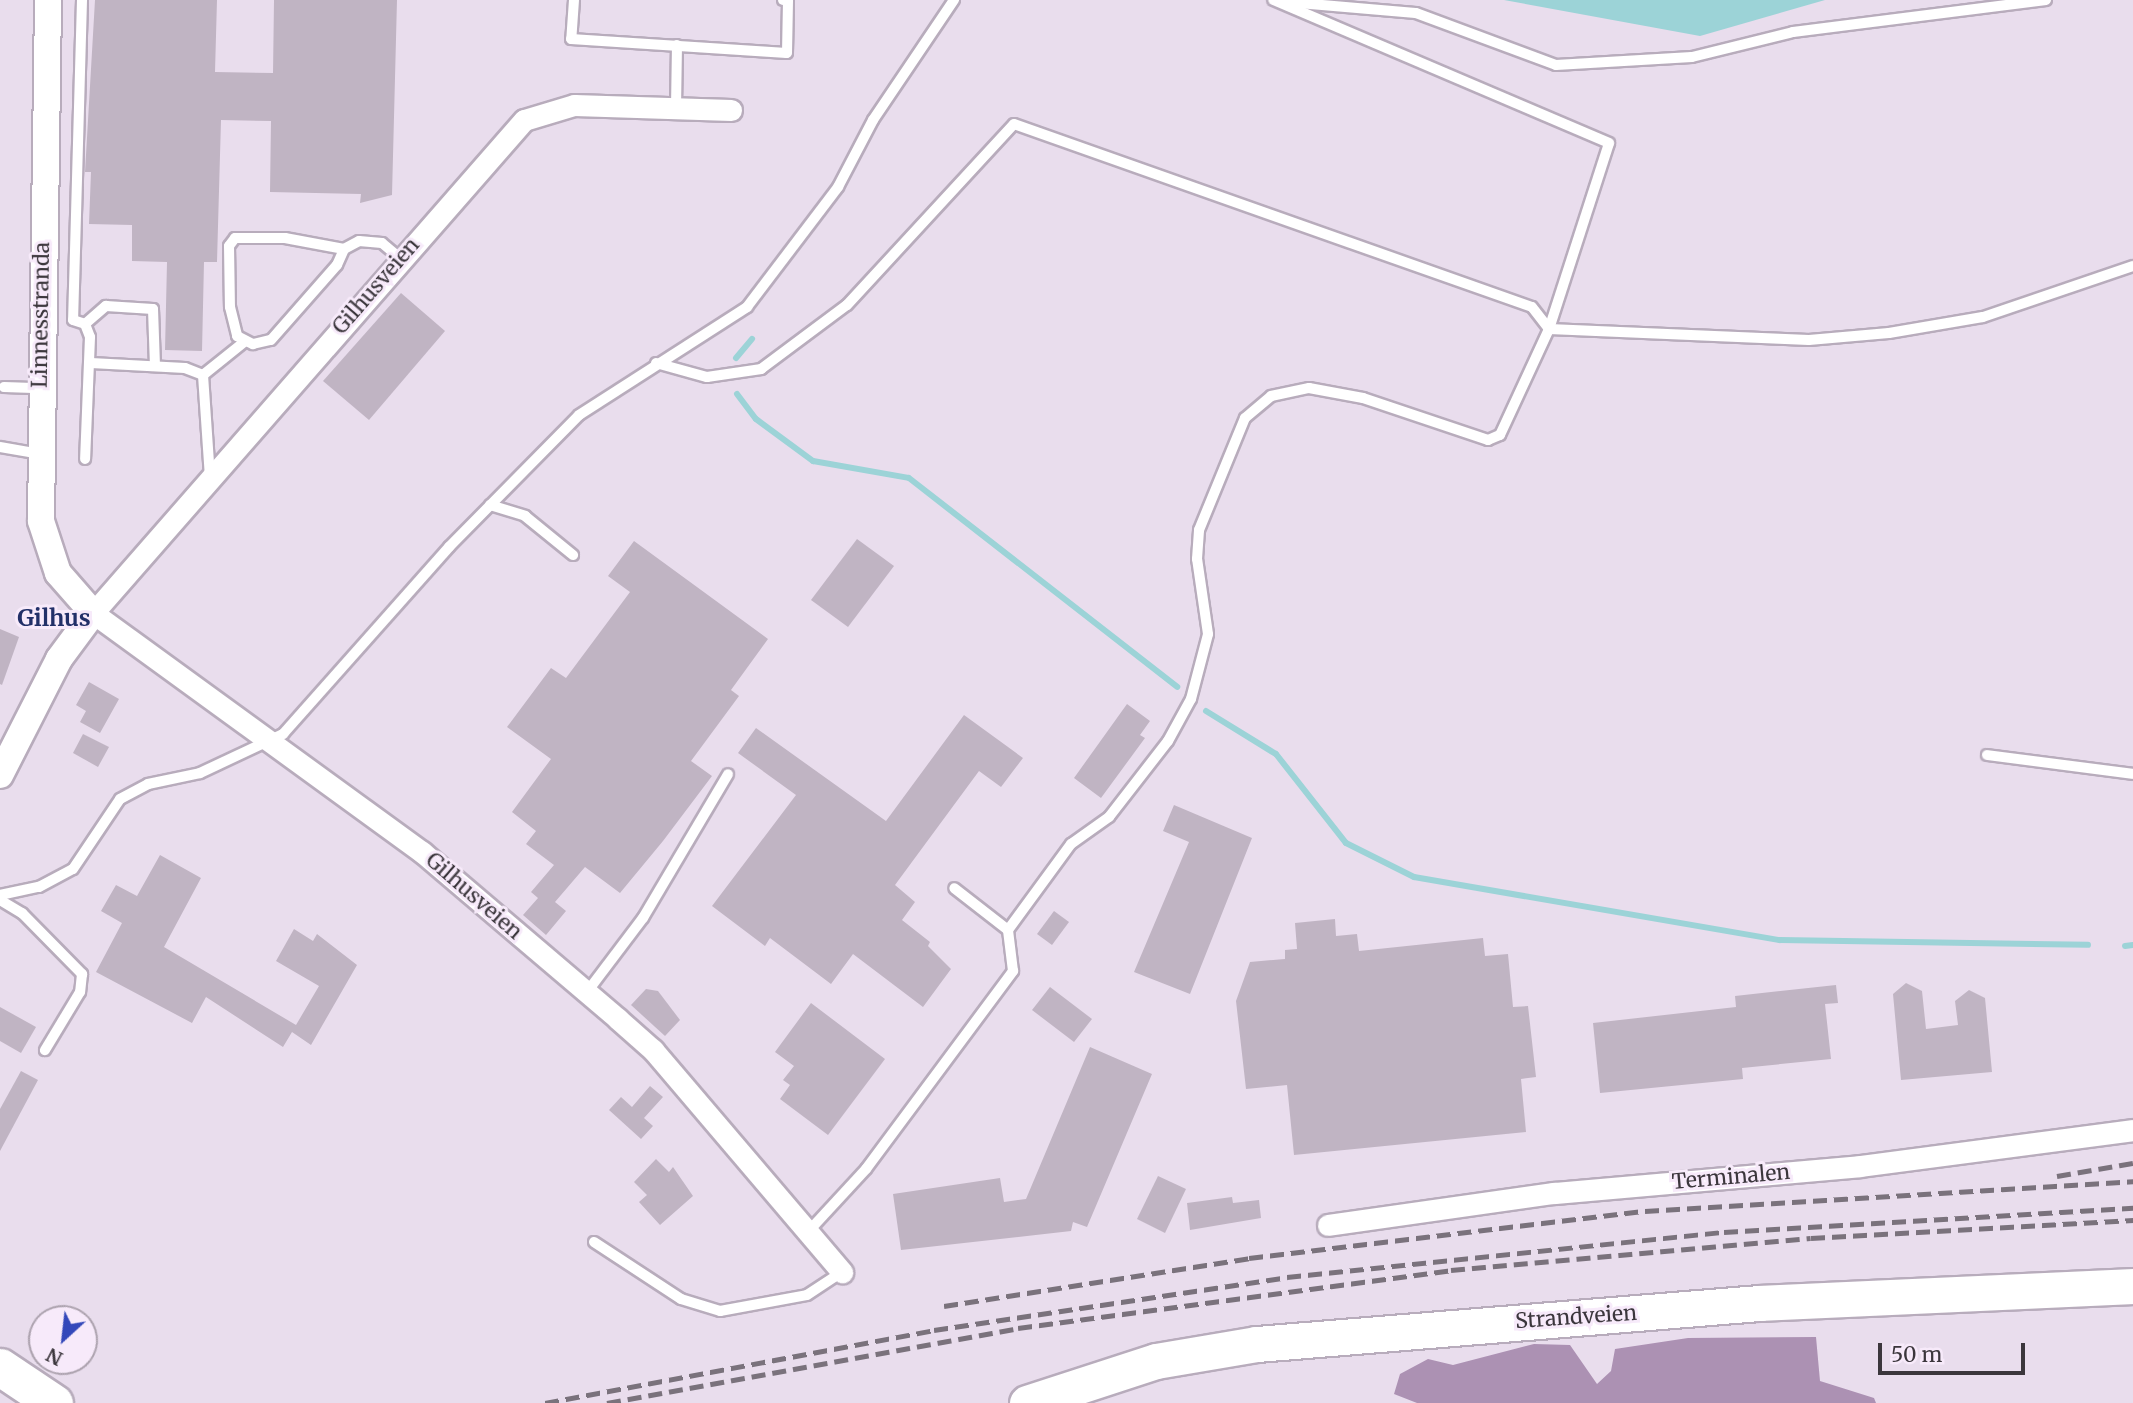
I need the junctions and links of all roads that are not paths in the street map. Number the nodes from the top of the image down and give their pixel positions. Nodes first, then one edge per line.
1 (48, 0) edge
2 (82, 0) edge
3 (574, 0) edge
4 (783, 0) edge
5 (954, 0) edge
6 (2046, 0) edge
7 (1275, 1) edge
8 (677, 45) junction
9 (676, 108) junction
10 (731, 110) dead end
11 (344, 250) junction
12 (400, 258) junction
13 (2133, 265) edge
14 (85, 324) junction
15 (1549, 329) junction
16 (244, 342) junction
17 (91, 363) junction
18 (656, 363) junction
19 (155, 366) junction
20 (203, 375) junction
21 (4, 387) dead end
22 (40, 388) junction
23 (0, 447) edge
24 (40, 454) junction
25 (85, 459) dead end
26 (211, 481) junction
27 (489, 505) junction
28 (573, 555) dead end
29 (93, 613) junction
30 (271, 741) junction
31 (1987, 755) dead end
32 (728, 774) dead end
33 (2133, 774) edge
34 (0, 775) edge
35 (954, 888) dead end
36 (0, 895) edge
37 (0, 901) edge
38 (1008, 930) junction
39 (587, 992) junction
40 (45, 1050) dead end
41 (2133, 1130) edge
42 (1328, 1225) dead end
43 (807, 1233) junction
44 (594, 1242) dead end
45 (842, 1272) joint
46 (2133, 1286) edge
47 (0, 1367) edge
48 (54, 1403) edge
49 (1027, 1403) edge

1 - 22 street, Linnesstranda
2 - 14 lane
3 - 8 lane
4 - 8 lane
5 - 18 lane
6 - 7 lane
7 - 15 lane
8 - 9 lane
9 - 10 street, Gilhusveien
9 - 12 street, Gilhusveien
11 - 12 lane
11 - 16 lane
11 - 16 lane
12 - 26 street, Gilhusveien
13 - 15 lane
14 - 17 lane
14 - 19 lane
15 - 18 lane
15 - 38 lane
16 - 20 lane
17 - 19 lane
17 - 25 lane
18 - 27 lane
19 - 20 lane
20 - 26 lane
21 - 22 lane
22 - 24 street, Linnesstranda
23 - 24 lane
24 - 29 street, Linnesstranda
26 - 29 street, Gilhusveien
27 - 28 lane
27 - 30 lane
29 - 30 street, Gilhusveien
29 - 34 street, Gilhusveien
30 - 36 lane
30 - 39 street, Gilhusveien
31 - 33 lane
32 - 39 lane
35 - 38 lane
37 - 40 lane
38 - 43 lane
39 - 43 street, Gilhusveien
41 - 42 street, Terminalen
43 - 45 street, Gilhusveien
44 - 45 lane
46 - 49 main road, Strandveien
47 - 48 highway

